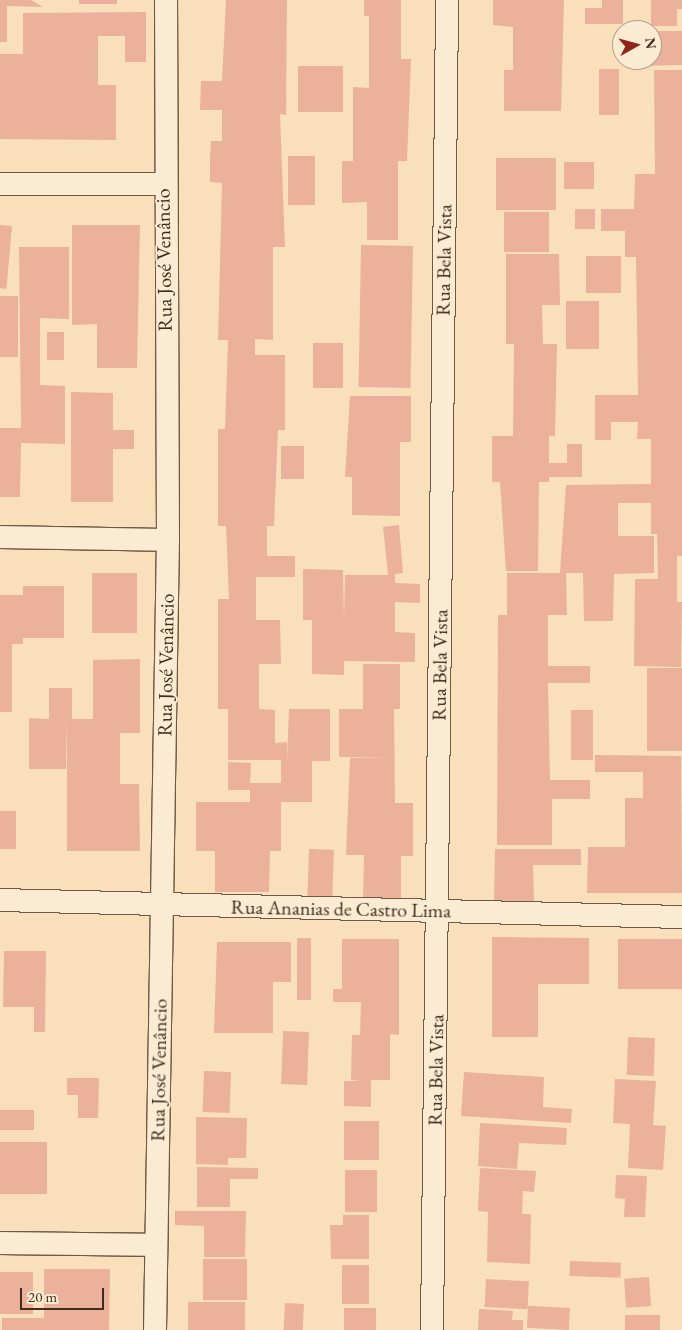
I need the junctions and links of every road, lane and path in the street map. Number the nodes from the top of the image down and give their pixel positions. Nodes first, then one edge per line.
1 (166, 0) edge
2 (447, 0) edge
3 (0, 184) edge
4 (163, 184) junction
5 (0, 537) edge
6 (168, 540) junction
7 (0, 900) edge
8 (162, 904) junction
9 (438, 911) junction
10 (682, 917) edge
11 (0, 1244) edge
12 (156, 1245) junction
13 (155, 1330) edge
14 (432, 1330) edge

1 - 4 street, Rua José Venâncio
2 - 9 street, Rua Bela Vista
3 - 4 street
4 - 6 street, Rua José Venâncio
5 - 6 street
6 - 8 street, Rua José Venâncio
7 - 8 street, Rua Ananias de Castro Lima
8 - 9 street, Rua Ananias de Castro Lima
8 - 12 street, Rua José Venâncio
9 - 10 street, Rua Ananias de Castro Lima
9 - 14 street, Rua Bela Vista
11 - 12 street
12 - 13 street, Rua José Venâncio

